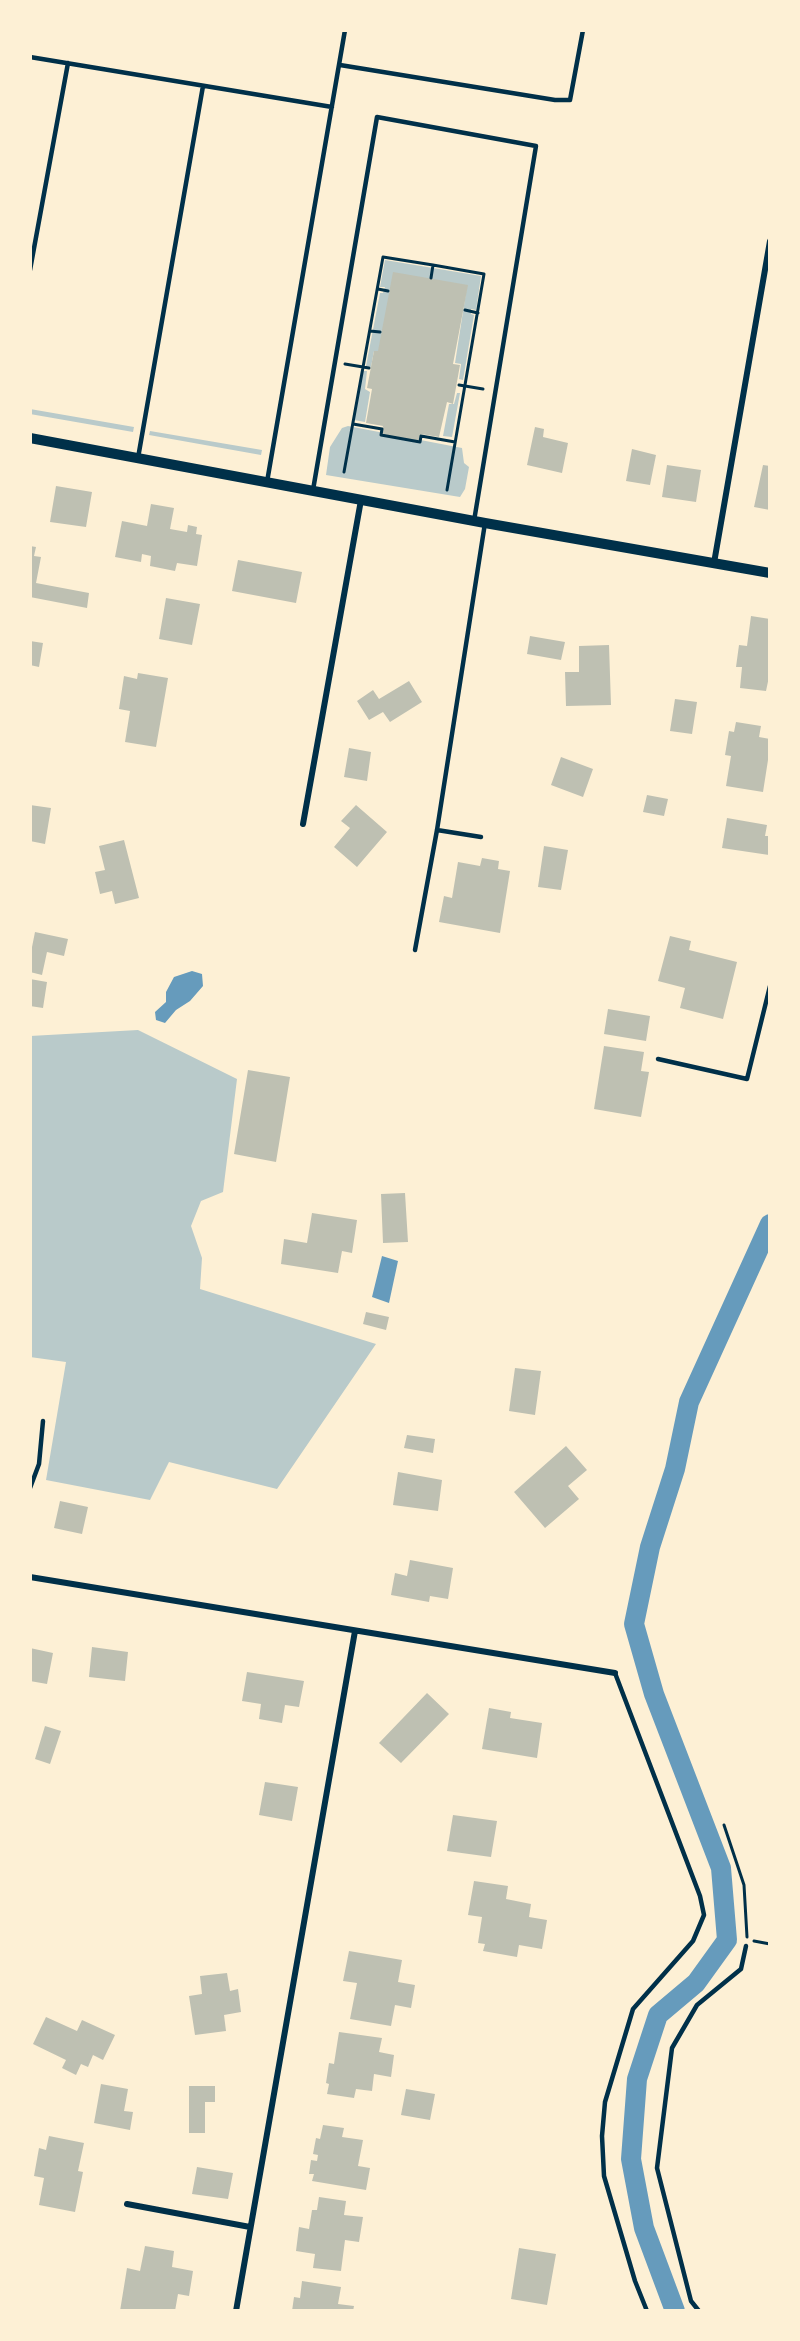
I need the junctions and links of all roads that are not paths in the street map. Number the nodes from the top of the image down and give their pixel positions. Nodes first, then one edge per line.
1 (345, 30) edge
2 (583, 30) edge
3 (30, 57) edge
4 (68, 63) junction
5 (340, 64) junction
6 (203, 86) junction
7 (333, 107) junction
8 (770, 241) edge
9 (30, 270) edge
10 (30, 438) edge
11 (138, 458) junction
12 (267, 482) junction
13 (313, 491) junction
14 (361, 500) junction
15 (480, 522) junction
16 (714, 563) junction
17 (770, 573) edge
18 (303, 824) dead end
19 (437, 830) junction
20 (481, 837) dead end
21 (415, 950) dead end
22 (770, 986) edge
23 (658, 1059) dead end
24 (43, 1421) dead end
25 (30, 1488) edge
26 (30, 1577) edge
27 (355, 1631) junction
28 (615, 1673) joint
29 (746, 1946) dead end
30 (127, 2204) dead end
31 (250, 2227) junction
32 (236, 2311) edge
33 (647, 2311) edge
34 (699, 2311) edge

1 - 5 lane
2 - 5 lane
3 - 4 lane
4 - 6 lane
4 - 9 lane
5 - 7 lane
6 - 7 lane
6 - 11 lane
7 - 12 lane
8 - 16 street
10 - 11 street
11 - 12 street
12 - 13 street
13 - 14 street
13 - 15 lane
14 - 15 street
14 - 18 street
15 - 16 street
15 - 19 lane
16 - 17 street
19 - 20 lane
19 - 21 lane
22 - 23 lane
24 - 25 lane
26 - 27 street
27 - 28 street
27 - 31 street
28 - 33 lane
29 - 34 lane
30 - 31 street
31 - 32 street

